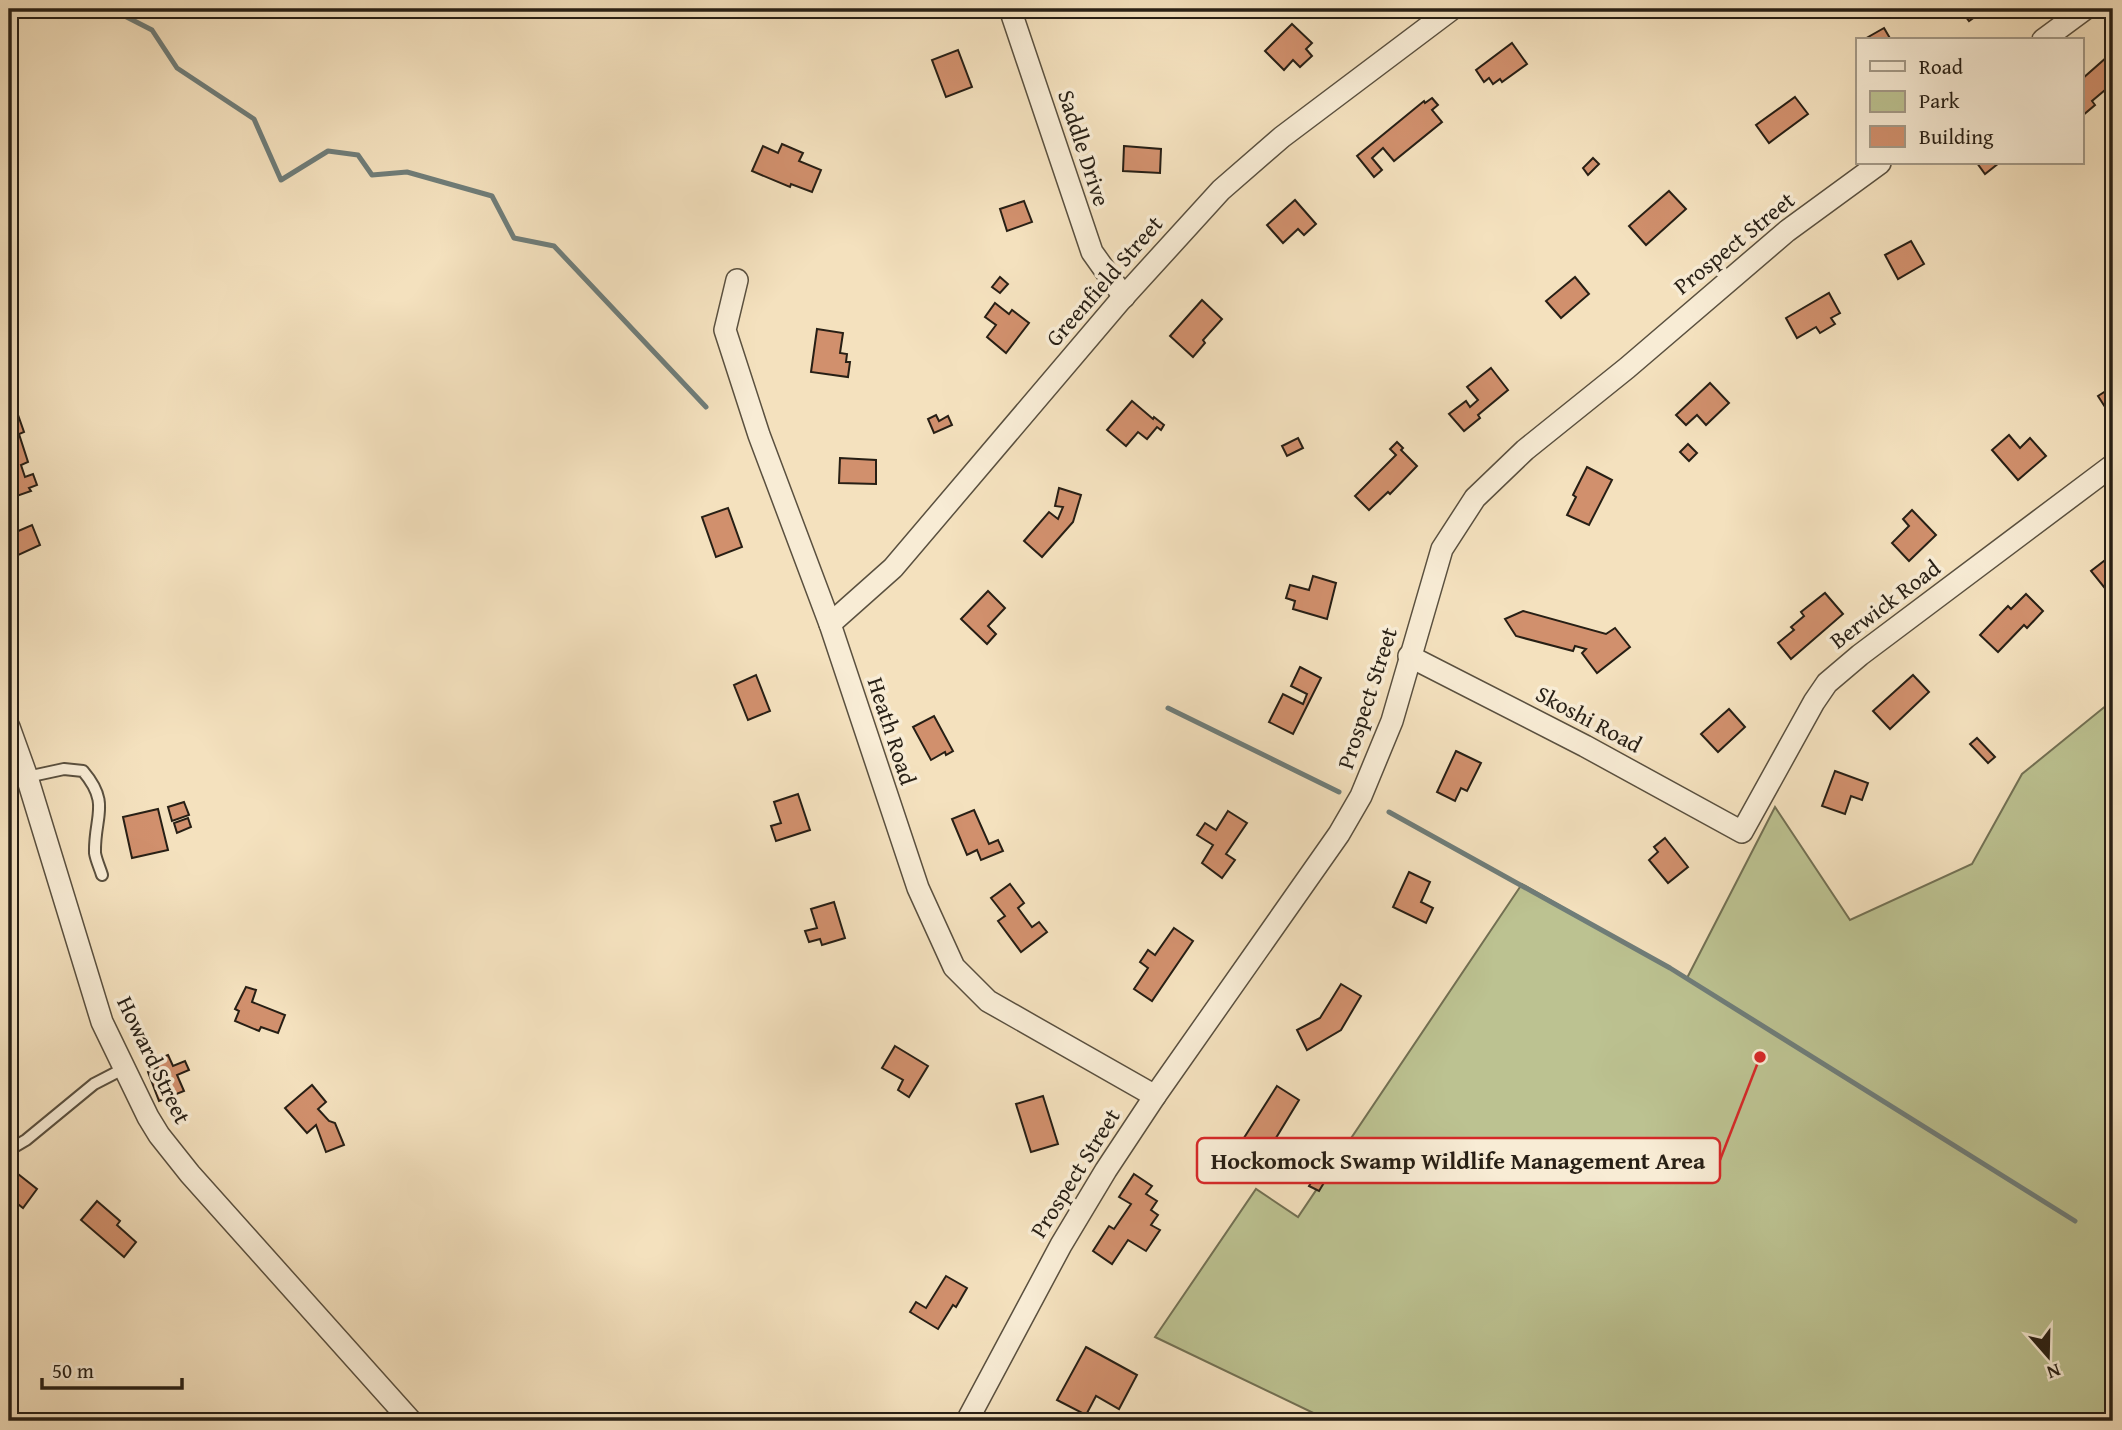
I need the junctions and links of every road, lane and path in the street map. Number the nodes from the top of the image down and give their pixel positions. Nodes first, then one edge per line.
1 (1010, 9) edge
2 (1452, 9) edge
3 (2085, 9) edge
4 (2046, 38) edge
5 (1879, 164) edge
6 (737, 280) dead end
7 (1124, 296) junction
8 (2113, 465) edge
9 (830, 624) junction
10 (1409, 656) junction
11 (9, 727) edge
12 (27, 777) junction
13 (1742, 832) joint
14 (102, 874) dead end
15 (123, 1069) junction
16 (1155, 1096) junction
17 (9, 1150) edge
18 (411, 1421) edge
19 (967, 1421) edge

1 - 7 street, Saddle Drive
2 - 7 street, Greenfield Street
3 - 4 street
5 - 10 street, Prospect Street
6 - 9 street, Heath Road
7 - 9 street, Greenfield Street
8 - 13 street, Berwick Road
9 - 16 street, Heath Road
10 - 13 street, Skoshi Road
10 - 16 street, Prospect Street
11 - 12 street, Howard Street
12 - 14 lane
12 - 15 street, Howard Street
15 - 17 lane
15 - 18 street, Howard Street
16 - 19 street, Prospect Street

